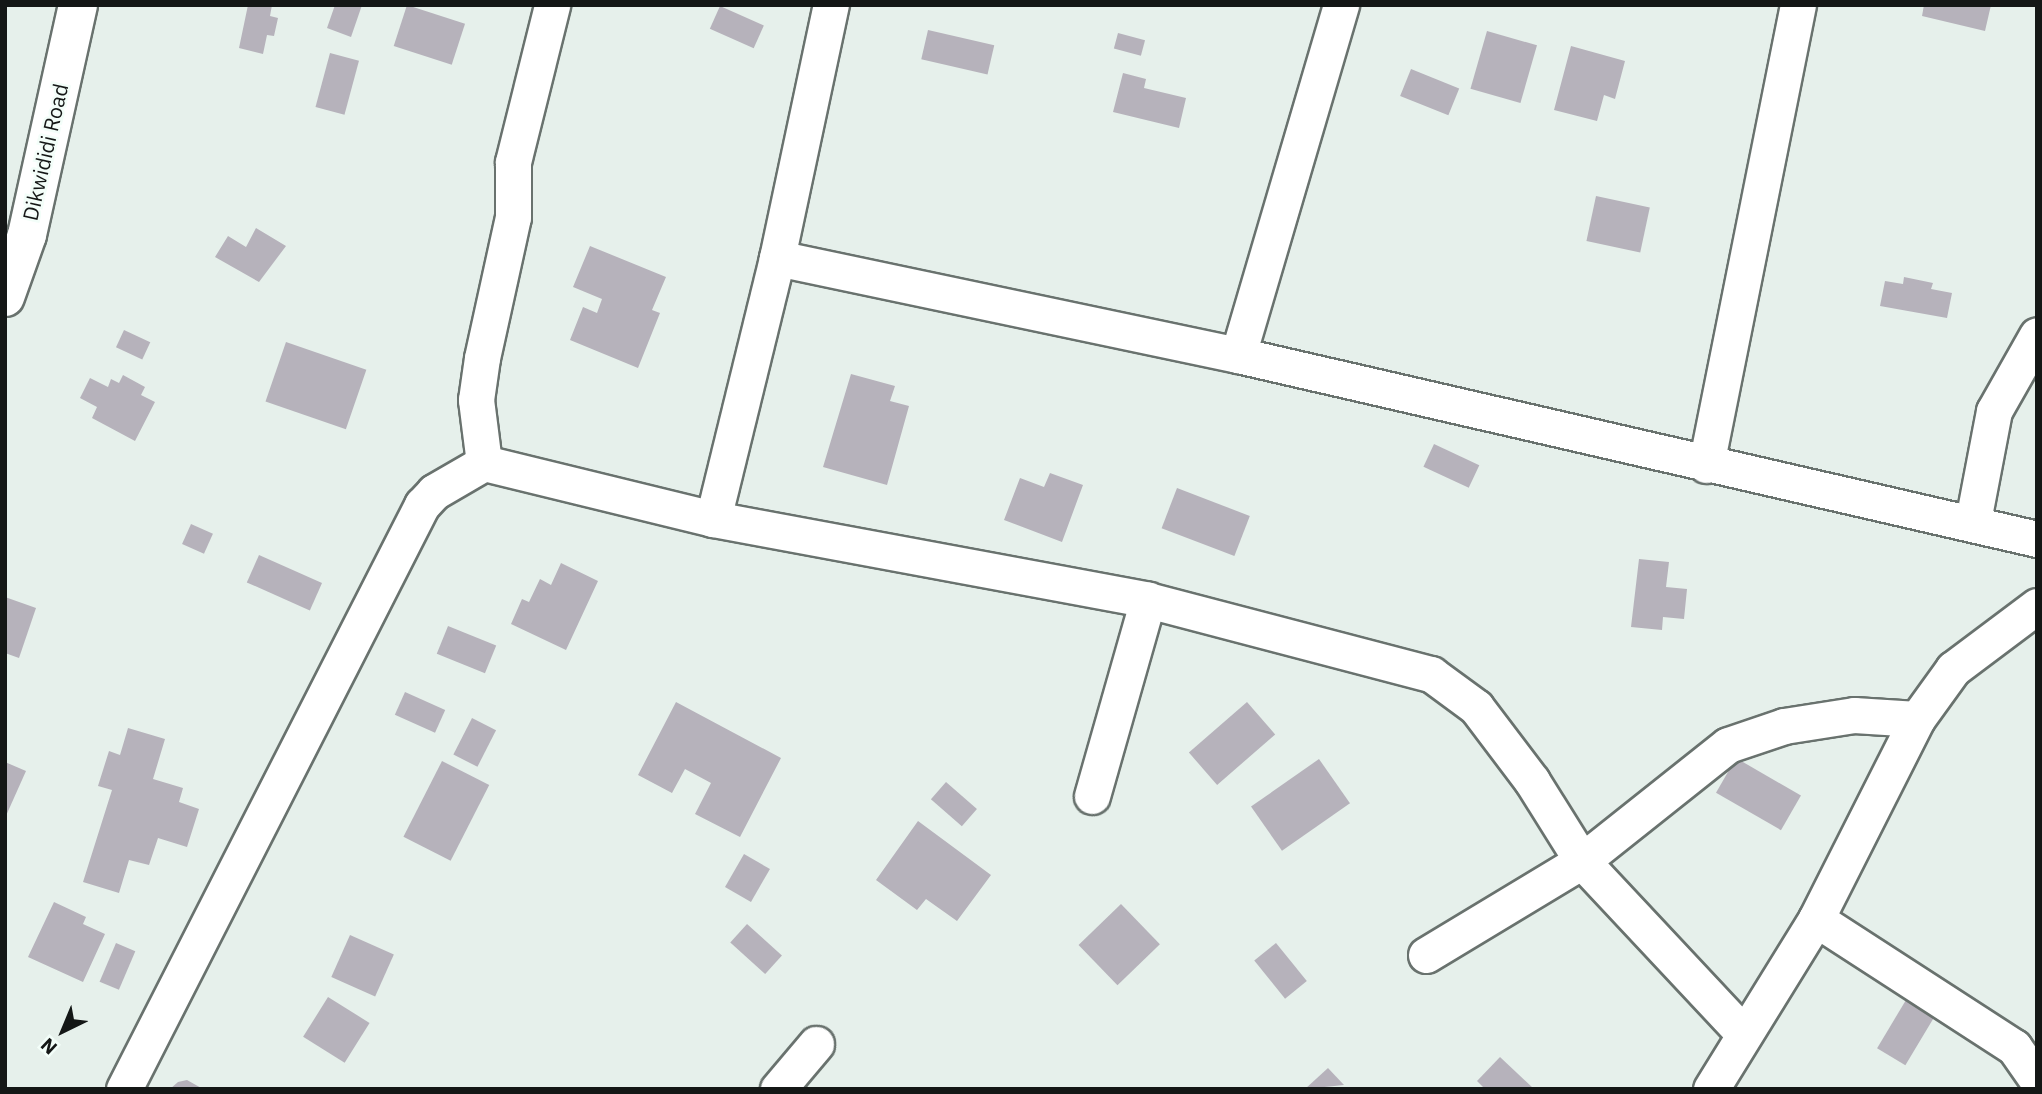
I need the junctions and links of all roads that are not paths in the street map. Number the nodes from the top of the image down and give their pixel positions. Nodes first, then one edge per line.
1 (78, 5) edge
2 (552, 5) edge
3 (831, 5) edge
4 (1341, 5) edge
5 (1798, 5) edge
6 (777, 258) junction
7 (5, 297) edge
8 (2037, 335) edge
9 (1238, 355) junction
10 (484, 463) junction
11 (1706, 465) junction
12 (713, 519) junction
13 (1973, 521) junction
14 (2037, 539) edge
15 (1148, 600) junction
16 (2037, 606) edge
17 (1917, 719) junction
18 (1092, 796) dead end
19 (1582, 861) junction
20 (1816, 919) junction
21 (1426, 955) dead end
22 (1744, 1034) junction
23 (816, 1044) dead end
24 (2037, 1080) edge
25 (124, 1089) edge
26 (778, 1089) edge
27 (1711, 1089) edge

1 - 7 street, Dikwididi Road
2 - 10 street
3 - 6 street
4 - 9 street
5 - 11 street
6 - 9 street
6 - 12 street
8 - 13 street
9 - 11 street
10 - 12 street
10 - 25 street
11 - 13 street
12 - 15 street
13 - 14 street
15 - 18 street
15 - 19 street
16 - 17 street
17 - 19 street
17 - 20 street
19 - 21 street
19 - 22 street
20 - 22 street
20 - 24 street
22 - 27 street
23 - 26 street

